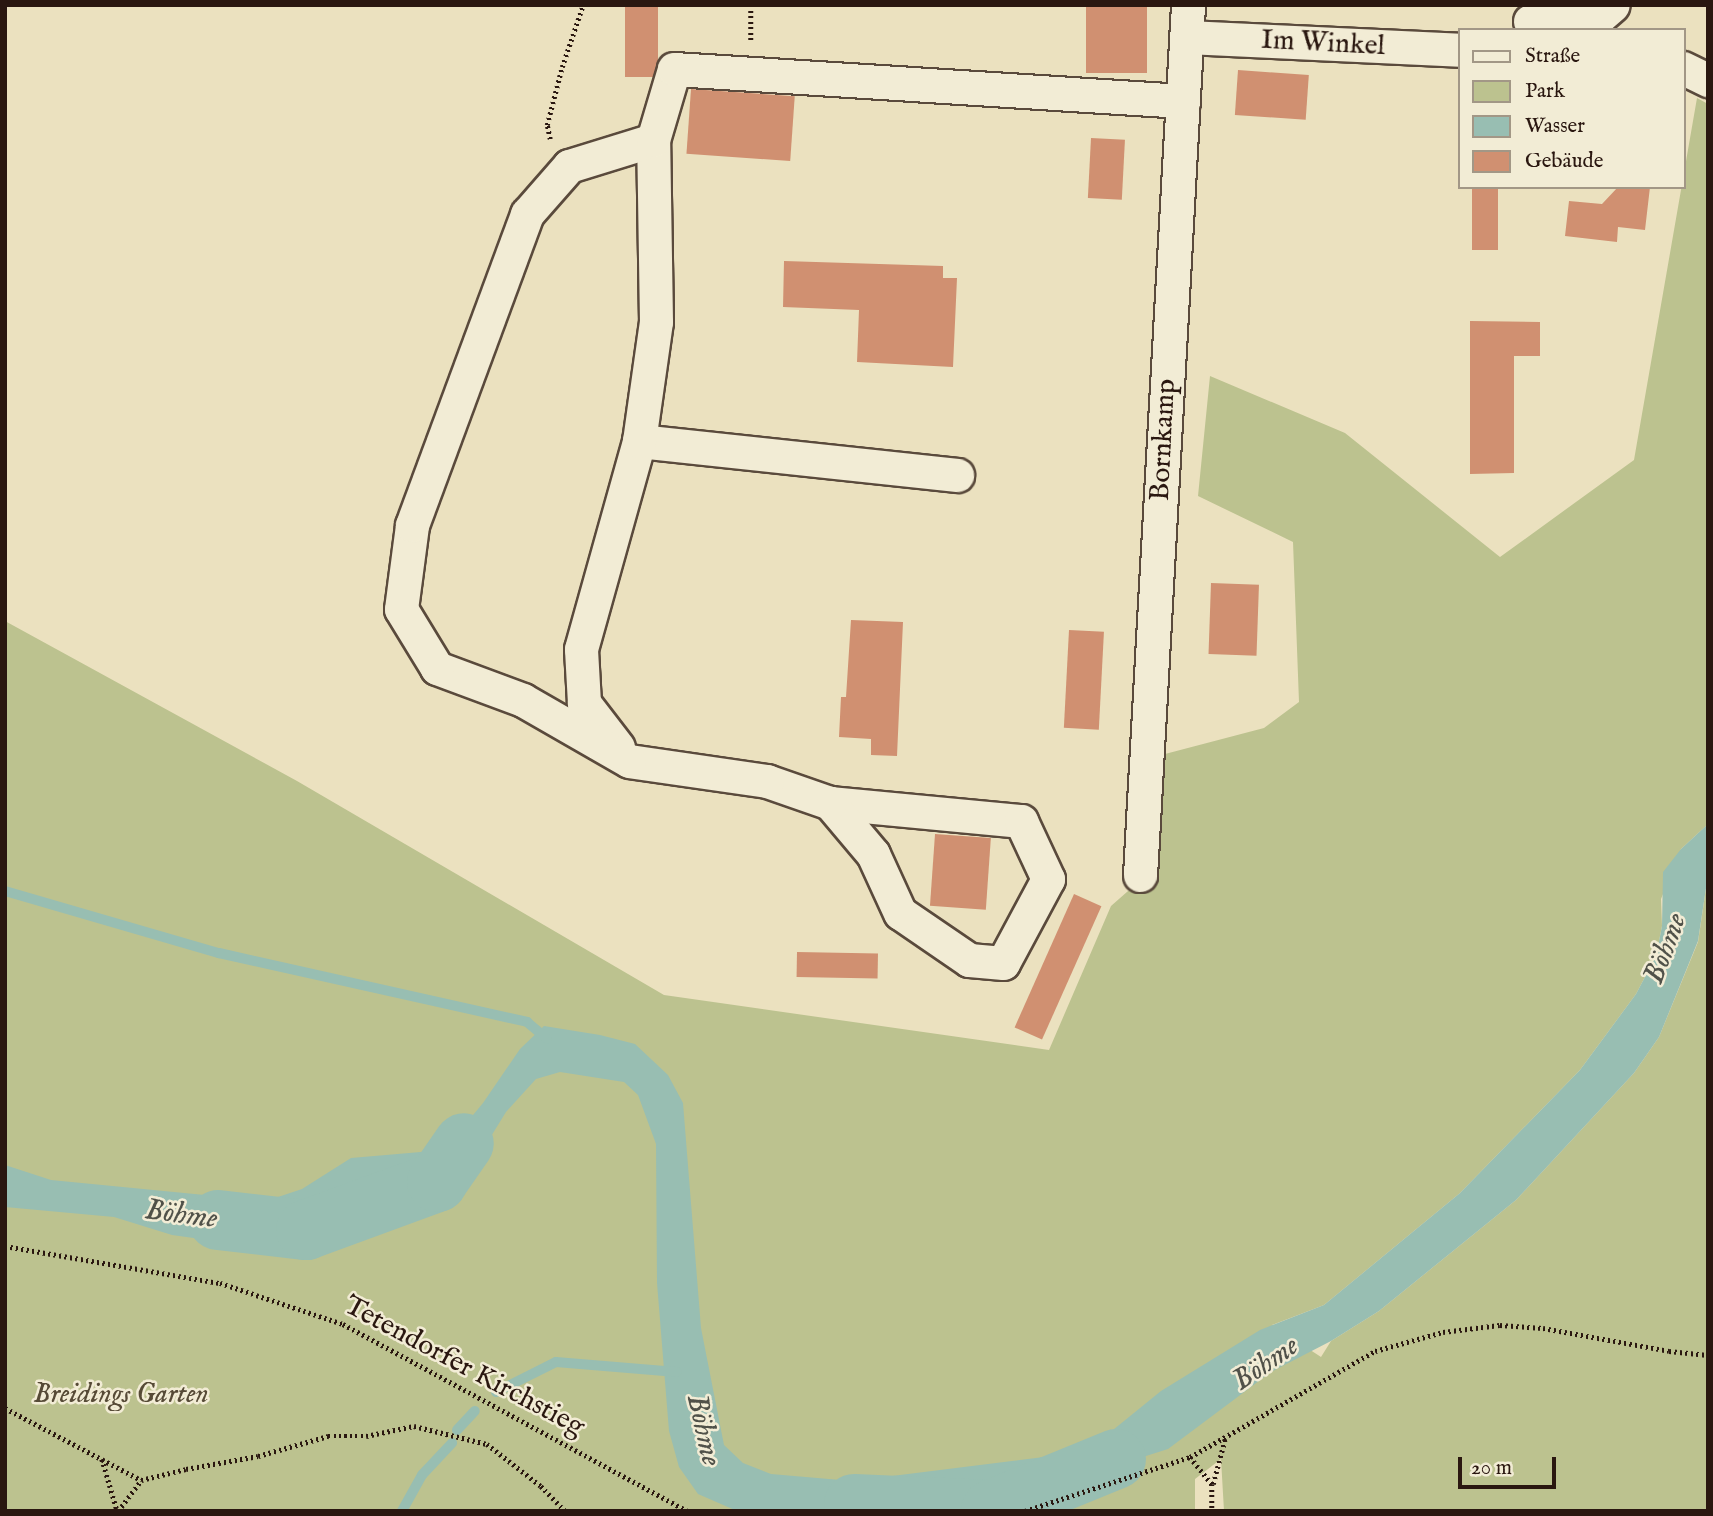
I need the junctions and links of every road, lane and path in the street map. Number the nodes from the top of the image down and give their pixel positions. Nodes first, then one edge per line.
1 (583, 5) edge
2 (1613, 5) edge
3 (1529, 19) edge
4 (1187, 21) edge
5 (1458, 50) edge
6 (1685, 69) edge
7 (1708, 80) edge
8 (1183, 101) junction
9 (653, 140) junction
10 (569, 166) junction
11 (639, 441) junction
12 (957, 475) dead end
13 (629, 761) junction
14 (830, 803) junction
15 (1140, 875) dead end
16 (5, 1247) edge
17 (1708, 1355) edge
18 (5, 1408) edge
19 (1225, 1439) junction
20 (1190, 1457) junction
21 (102, 1459) junction
22 (142, 1480) junction
23 (1212, 1484) junction
24 (118, 1511) edge
25 (565, 1511) edge
26 (687, 1511) edge
27 (1026, 1511) edge
28 (1212, 1511) edge

1 - 10 path
2 - 3 street
4 - 5 street, Im Winkel
4 - 8 street, Bornkamp
6 - 7 street
8 - 9 street
8 - 15 street, Bornkamp
9 - 10 street
9 - 11 street
10 - 13 street
11 - 12 street
11 - 13 street
13 - 14 street
14 - 14 street
16 - 26 path, Tetendorfer Kirchstieg
17 - 19 path
18 - 21 path
19 - 20 path
19 - 23 path
20 - 23 path
20 - 27 path
21 - 22 path
21 - 24 path
22 - 24 path
22 - 25 path
23 - 28 path

